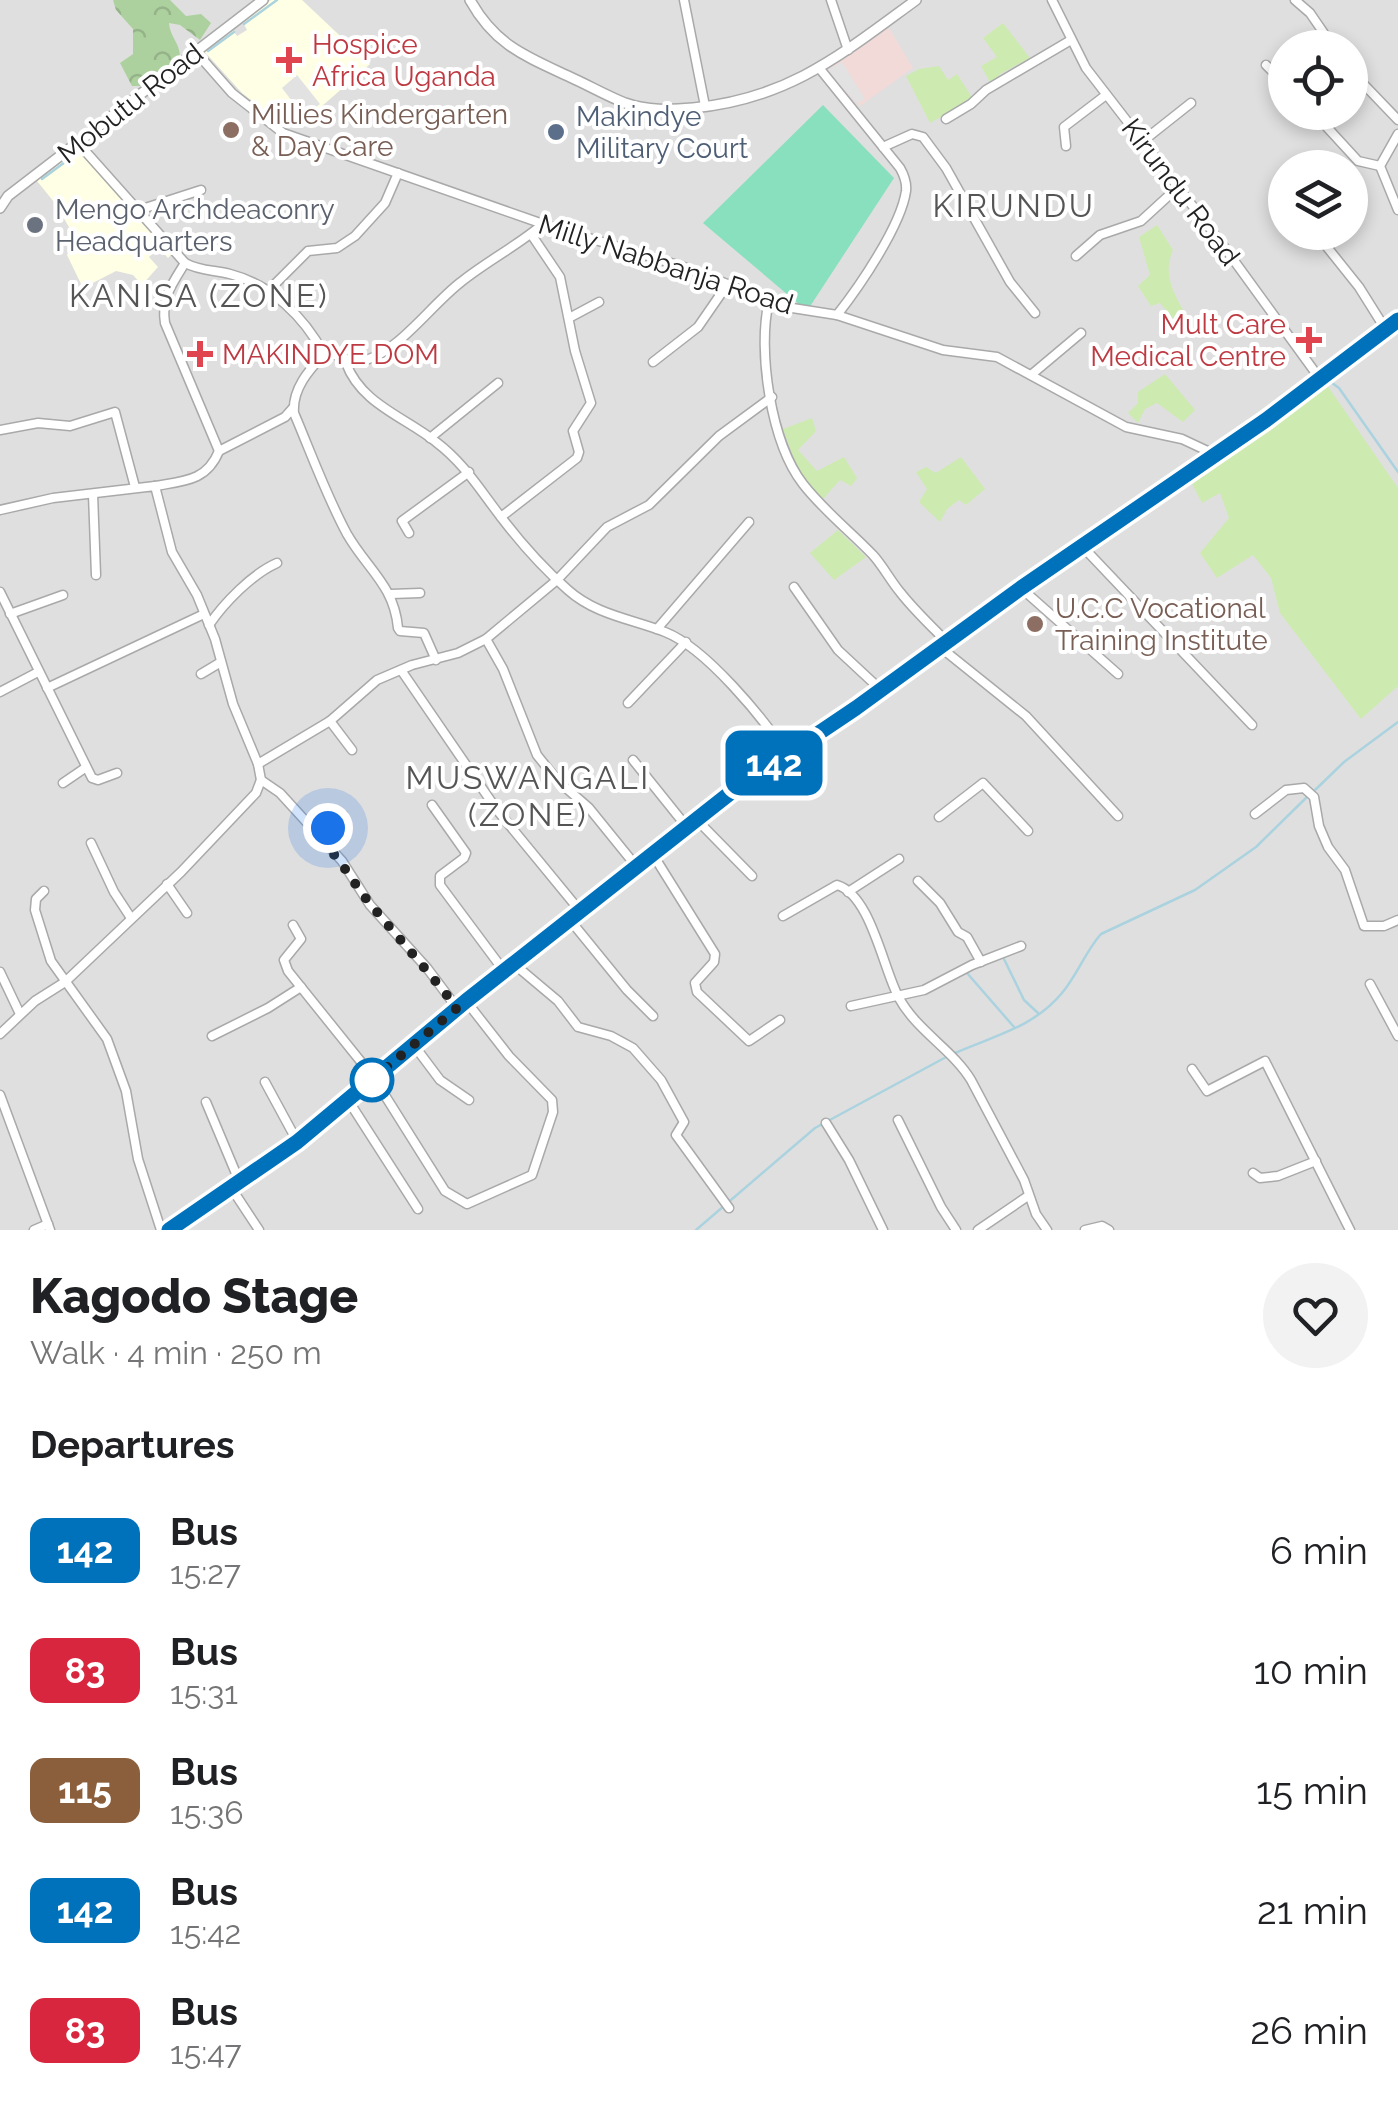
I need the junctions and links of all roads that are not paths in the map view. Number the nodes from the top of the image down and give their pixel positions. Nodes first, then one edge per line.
1 (263, 0) edge
2 (470, 0) edge
3 (684, 0) edge
4 (831, 0) edge
5 (916, 0) edge
6 (1052, 0) edge
7 (1295, 0) edge
8 (1322, 30) edge
9 (1071, 40) junction
10 (848, 50) junction
11 (196, 52) junction
12 (820, 68) junction
13 (1368, 89) edge
14 (1106, 95) junction
15 (1191, 102) dead end
16 (705, 106) junction
17 (946, 119) dead end
18 (1398, 120) edge
19 (1330, 130) edge
20 (1398, 134) edge
21 (1143, 142) junction
22 (78, 143) junction
23 (883, 146) junction
24 (1066, 146) dead end
25 (1380, 166) junction
26 (398, 172) junction
27 (0, 187) edge
28 (1177, 188) junction
29 (200, 190) dead end
30 (8, 196) junction
31 (0, 208) edge
32 (139, 210) junction
33 (1398, 210) edge
34 (542, 224) junction
35 (531, 234) junction
36 (1329, 250) edge
37 (1076, 256) dead end
38 (184, 263) junction
39 (727, 285) junction
40 (268, 291) junction
41 (769, 301) junction
42 (599, 302) dead end
43 (1035, 313) dead end
44 (837, 315) junction
45 (569, 318) junction
46 (1398, 320) edge
47 (1386, 330) junction
48 (1081, 333) dead end
49 (324, 354) junction
50 (653, 362) dead end
51 (346, 363) junction
52 (1031, 375) junction
53 (1320, 379) junction
54 (498, 382) dead end
55 (772, 397) junction
56 (293, 408) junction
57 (0, 430) edge
58 (430, 438) junction
59 (219, 452) junction
60 (1214, 454) junction
61 (468, 472) junction
62 (156, 486) junction
63 (135, 487) junction
64 (93, 494) junction
65 (0, 510) edge
66 (501, 517) junction
67 (750, 522) dead end
68 (409, 533) dead end
69 (1082, 546) junction
70 (277, 563) dead end
71 (96, 575) dead end
72 (557, 580) junction
73 (794, 587) dead end
74 (1021, 588) junction
75 (0, 592) edge
76 (420, 593) dead end
77 (391, 594) junction
78 (63, 595) dead end
79 (10, 614) junction
80 (204, 614) junction
81 (209, 625) junction
82 (657, 630) junction
83 (486, 639) junction
84 (686, 642) junction
85 (944, 645) junction
86 (436, 660) junction
87 (222, 662) junction
88 (401, 670) junction
89 (38, 672) junction
90 (201, 674) dead end
91 (1118, 674) dead end
92 (47, 688) junction
93 (881, 690) junction
94 (0, 692) edge
95 (628, 703) dead end
96 (330, 722) junction
97 (1252, 725) dead end
98 (352, 750) dead end
99 (788, 755) junction
100 (633, 760) dead end
101 (258, 764) junction
102 (86, 768) junction
103 (117, 773) dead end
104 (262, 780) junction
105 (64, 783) dead end
106 (432, 805) dead end
107 (1255, 814) dead end
108 (343, 815) dead end
109 (1118, 816) dead end
110 (939, 817) dead end
111 (696, 818) junction
112 (686, 826) junction
113 (1028, 831) dead end
114 (319, 839) junction
115 (91, 844) dead end
116 (652, 853) junction
117 (899, 860) dead end
118 (636, 866) junction
119 (752, 876) dead end
120 (918, 880) dead end
121 (166, 884) junction
122 (44, 891) dead end
123 (848, 892) junction
124 (580, 911) junction
125 (187, 913) dead end
126 (784, 916) dead end
127 (131, 918) junction
128 (570, 920) junction
129 (1398, 920) edge
130 (293, 925) dead end
131 (1022, 946) dead end
132 (981, 962) junction
133 (509, 968) junction
134 (0, 972) edge
135 (65, 982) junction
136 (1370, 984) dead end
137 (301, 986) junction
138 (899, 998) junction
139 (461, 1004) junction
140 (851, 1006) dead end
141 (20, 1014) junction
142 (653, 1016) dead end
143 (780, 1020) dead end
144 (0, 1034) edge
145 (212, 1036) dead end
146 (1398, 1036) edge
147 (413, 1044) junction
148 (1192, 1070) dead end
149 (374, 1078) junction
150 (264, 1082) dead end
151 (0, 1096) edge
152 (348, 1100) junction
153 (469, 1100) dead end
154 (206, 1102) dead end
155 (898, 1120) dead end
156 (826, 1123) dead end
157 (297, 1142) junction
158 (1316, 1162) junction
159 (1253, 1173) dead end
160 (236, 1186) junction
161 (1028, 1196) junction
162 (729, 1208) dead end
163 (418, 1209) dead end
164 (49, 1227) edge
165 (34, 1230) edge
166 (168, 1230) edge
167 (259, 1230) edge
168 (883, 1230) edge
169 (956, 1230) edge
170 (978, 1230) edge
171 (1047, 1230) edge
172 (1085, 1230) edge
173 (1109, 1230) edge
174 (1350, 1230) edge

1 - 11 street, Mobutu Road
2 - 16 street
3 - 16 street
4 - 10 street
5 - 10 street
6 - 9 street, Kirundu Road
7 - 8 street
9 - 14 street, Kirundu Road
9 - 17 street
10 - 12 street
11 - 22 street, Mobutu Road
11 - 26 street, Milly Nabbanja Road
12 - 16 street
12 - 23 street
13 - 18 street
14 - 21 street, Kirundu Road
14 - 24 street
15 - 21 street
19 - 25 street
20 - 25 street
21 - 28 street, Kirundu Road
22 - 30 street, Mobutu Road
22 - 32 street
23 - 43 street
23 - 44 street
25 - 33 street
26 - 34 street, Milly Nabbanja Road
26 - 40 street
27 - 30 street
28 - 37 street
28 - 53 street, Kirundu Road
29 - 32 street
30 - 31 street, Mobutu Road
32 - 38 street
34 - 35 street
34 - 39 street, Milly Nabbanja Road
35 - 45 street
35 - 51 street
36 - 47 street
38 - 40 street
38 - 59 street
39 - 41 street, Milly Nabbanja Road
39 - 50 street
40 - 49 street
41 - 44 street, Milly Nabbanja Road
41 - 55 street
42 - 45 street
44 - 52 street, Milly Nabbanja Road
45 - 66 street
46 - 47 main road
47 - 53 main road
48 - 52 street
49 - 51 street
49 - 56 street
51 - 58 street
52 - 60 street, Milly Nabbanja Road
53 - 60 main road
54 - 58 street
55 - 72 street
55 - 85 street
56 - 59 street
56 - 77 street
57 - 63 street
58 - 61 street
59 - 62 street
60 - 69 main road
61 - 66 street
61 - 68 street
62 - 63 street
62 - 80 street
63 - 64 street
64 - 65 street
64 - 71 street
66 - 72 street
67 - 82 street
69 - 74 main road
69 - 97 street
70 - 81 street
72 - 82 street
72 - 83 street
73 - 93 street
74 - 85 main road
74 - 91 street
75 - 79 street
76 - 77 street
77 - 86 street
78 - 79 street
79 - 89 street
80 - 81 street
80 - 92 street
81 - 87 street
82 - 84 street
83 - 86 street
83 - 118 street
84 - 95 street
84 - 99 street
85 - 93 main road
85 - 109 street
86 - 88 street
87 - 90 street
87 - 101 street
88 - 96 street
88 - 124 street
89 - 92 street
89 - 94 street
92 - 102 street
93 - 99 main road
96 - 98 street
96 - 101 street
99 - 111 main road
100 - 112 street
101 - 104 street
102 - 103 street
102 - 105 street
104 - 114 street
104 - 121 street
106 - 133 street
107 - 129 street
108 - 114 street
110 - 113 street
111 - 112 main road
111 - 119 street
112 - 116 main road
114 - 139 street
115 - 127 street
116 - 118 main road
116 - 143 street
117 - 123 street
118 - 124 main road
120 - 132 street
121 - 125 street
121 - 127 street
122 - 135 street
123 - 126 street
123 - 138 street
124 - 128 main road
127 - 135 street
128 - 133 main road
128 - 142 street
130 - 137 street
131 - 132 street
132 - 138 street
133 - 139 main road
133 - 162 street
134 - 141 street
135 - 141 street
135 - 166 street
136 - 146 street
137 - 145 street
137 - 149 street
138 - 140 street
138 - 161 street
139 - 147 main road
139 - 149 street
141 - 144 street
147 - 149 main road
147 - 153 street
148 - 158 street
149 - 152 main road
150 - 157 street
151 - 164 street
152 - 157 main road
152 - 163 street
154 - 160 street
155 - 169 street
156 - 168 street
157 - 160 main road
158 - 159 street
158 - 174 street
160 - 166 main road
160 - 167 street
161 - 170 street
161 - 171 street
164 - 165 street
172 - 173 street

